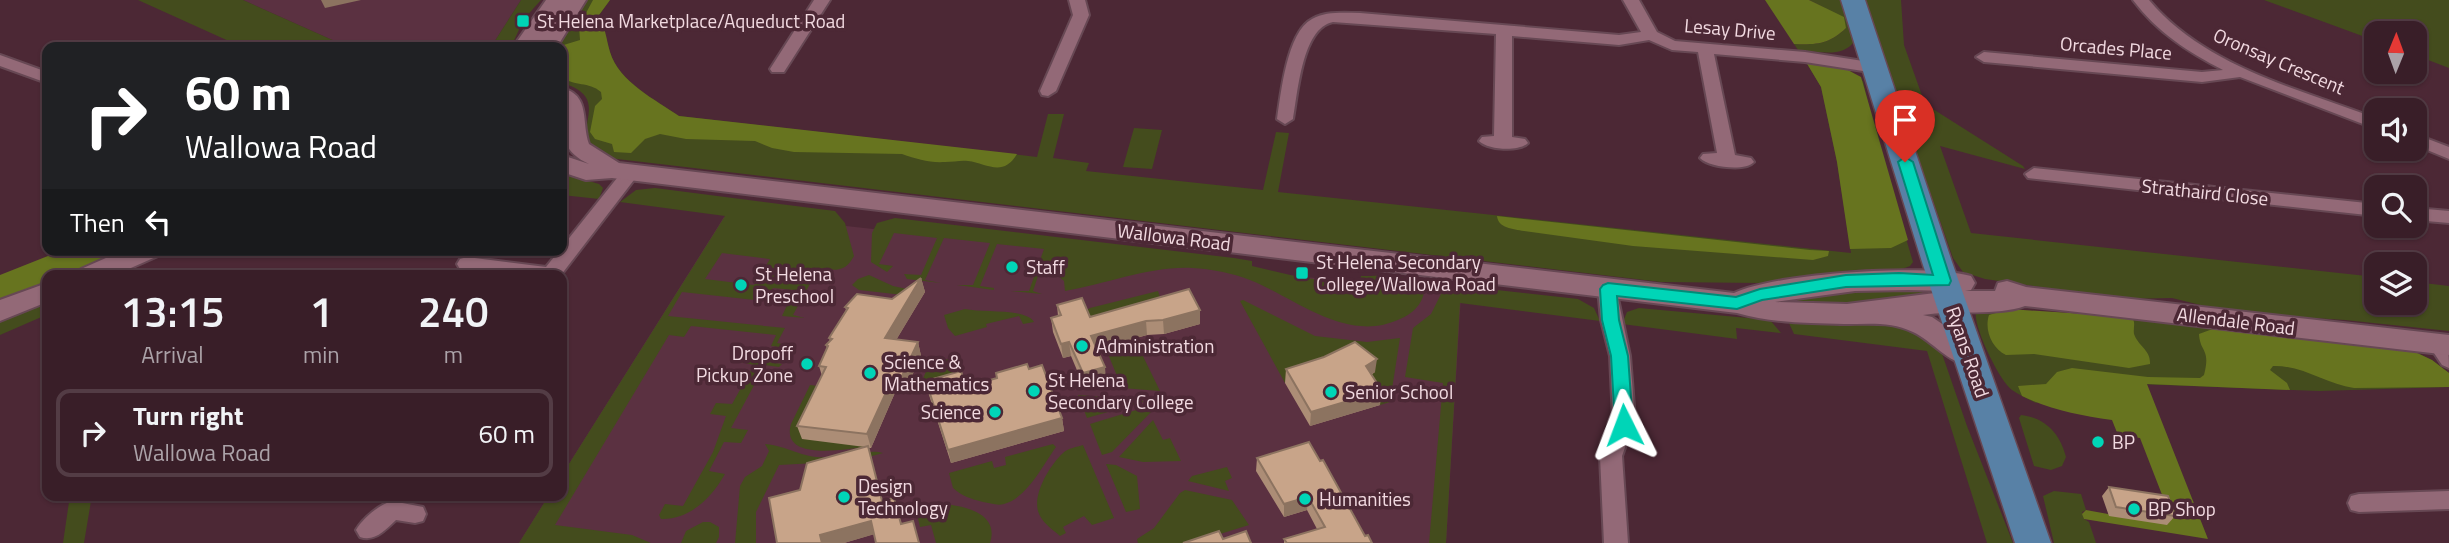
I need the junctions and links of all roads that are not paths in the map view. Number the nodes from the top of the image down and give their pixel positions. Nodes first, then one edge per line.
1 (556, 0) edge
2 (576, 0) edge
3 (822, 0) edge
4 (1077, 0) edge
5 (1631, 0) edge
6 (1853, 0) edge
7 (2141, 0) edge
8 (1504, 30) junction
9 (1651, 35) junction
10 (527, 42) edge
11 (549, 42) edge
12 (1705, 48) junction
13 (1984, 57) dead end
14 (0, 60) edge
15 (1874, 62) junction
16 (778, 69) dead end
17 (2244, 72) junction
18 (42, 76) edge
19 (1048, 91) dead end
20 (567, 100) edge
21 (1285, 119) dead end
22 (2364, 119) edge
23 (567, 124) edge
24 (1503, 142) dead end
25 (2427, 144) edge
26 (2449, 153) edge
27 (1745, 162) dead end
28 (567, 165) edge
29 (622, 171) junction
30 (2034, 174) dead end
31 (2364, 209) edge
32 (2427, 215) edge
33 (2449, 217) edge
34 (567, 250) edge
35 (135, 256) edge
36 (467, 264) dead end
37 (102, 270) edge
38 (517, 270) edge
39 (1608, 289) junction
40 (1947, 291) junction
41 (42, 294) edge
42 (1737, 303) junction
43 (0, 311) edge
44 (1871, 313) junction
45 (2445, 350) edge
46 (1969, 356) junction
47 (2449, 500) edge
48 (2358, 503) dead end
49 (400, 507) edge
50 (368, 530) dead end
51 (1616, 543) edge
52 (2033, 543) edge

1 - 10 main road
2 - 11 main road
3 - 16 street
4 - 19 street
5 - 9 street
6 - 15 main road, Ryans Road
7 - 17 street, Oronsay Crescent
8 - 9 street
8 - 21 street
8 - 24 street
9 - 12 street, Lesay Drive
12 - 15 street, Lesay Drive
12 - 27 street
13 - 17 street, Orcades Place
14 - 18 street
15 - 40 main road, Ryans Road
17 - 22 street, Oronsay Crescent
20 - 23 main road, Wallowa Road
23 - 29 main road, Wallowa Road
25 - 26 street
28 - 29 main road, Wallowa Road
29 - 34 street
29 - 39 main road, Wallowa Road
30 - 31 street, Strathaird Close
32 - 33 street
35 - 37 main road
36 - 38 street
39 - 42 main road, Wallowa Road
39 - 51 street
40 - 42 main road, Wallowa Road
40 - 44 main road, Wallowa Road
40 - 45 main road, Allendale Road
40 - 46 main road, Ryans Road
41 - 43 main road
42 - 44 main road, Wallowa Road
44 - 46 main road
46 - 52 main road, Ryans Road
47 - 48 street
49 - 50 street

